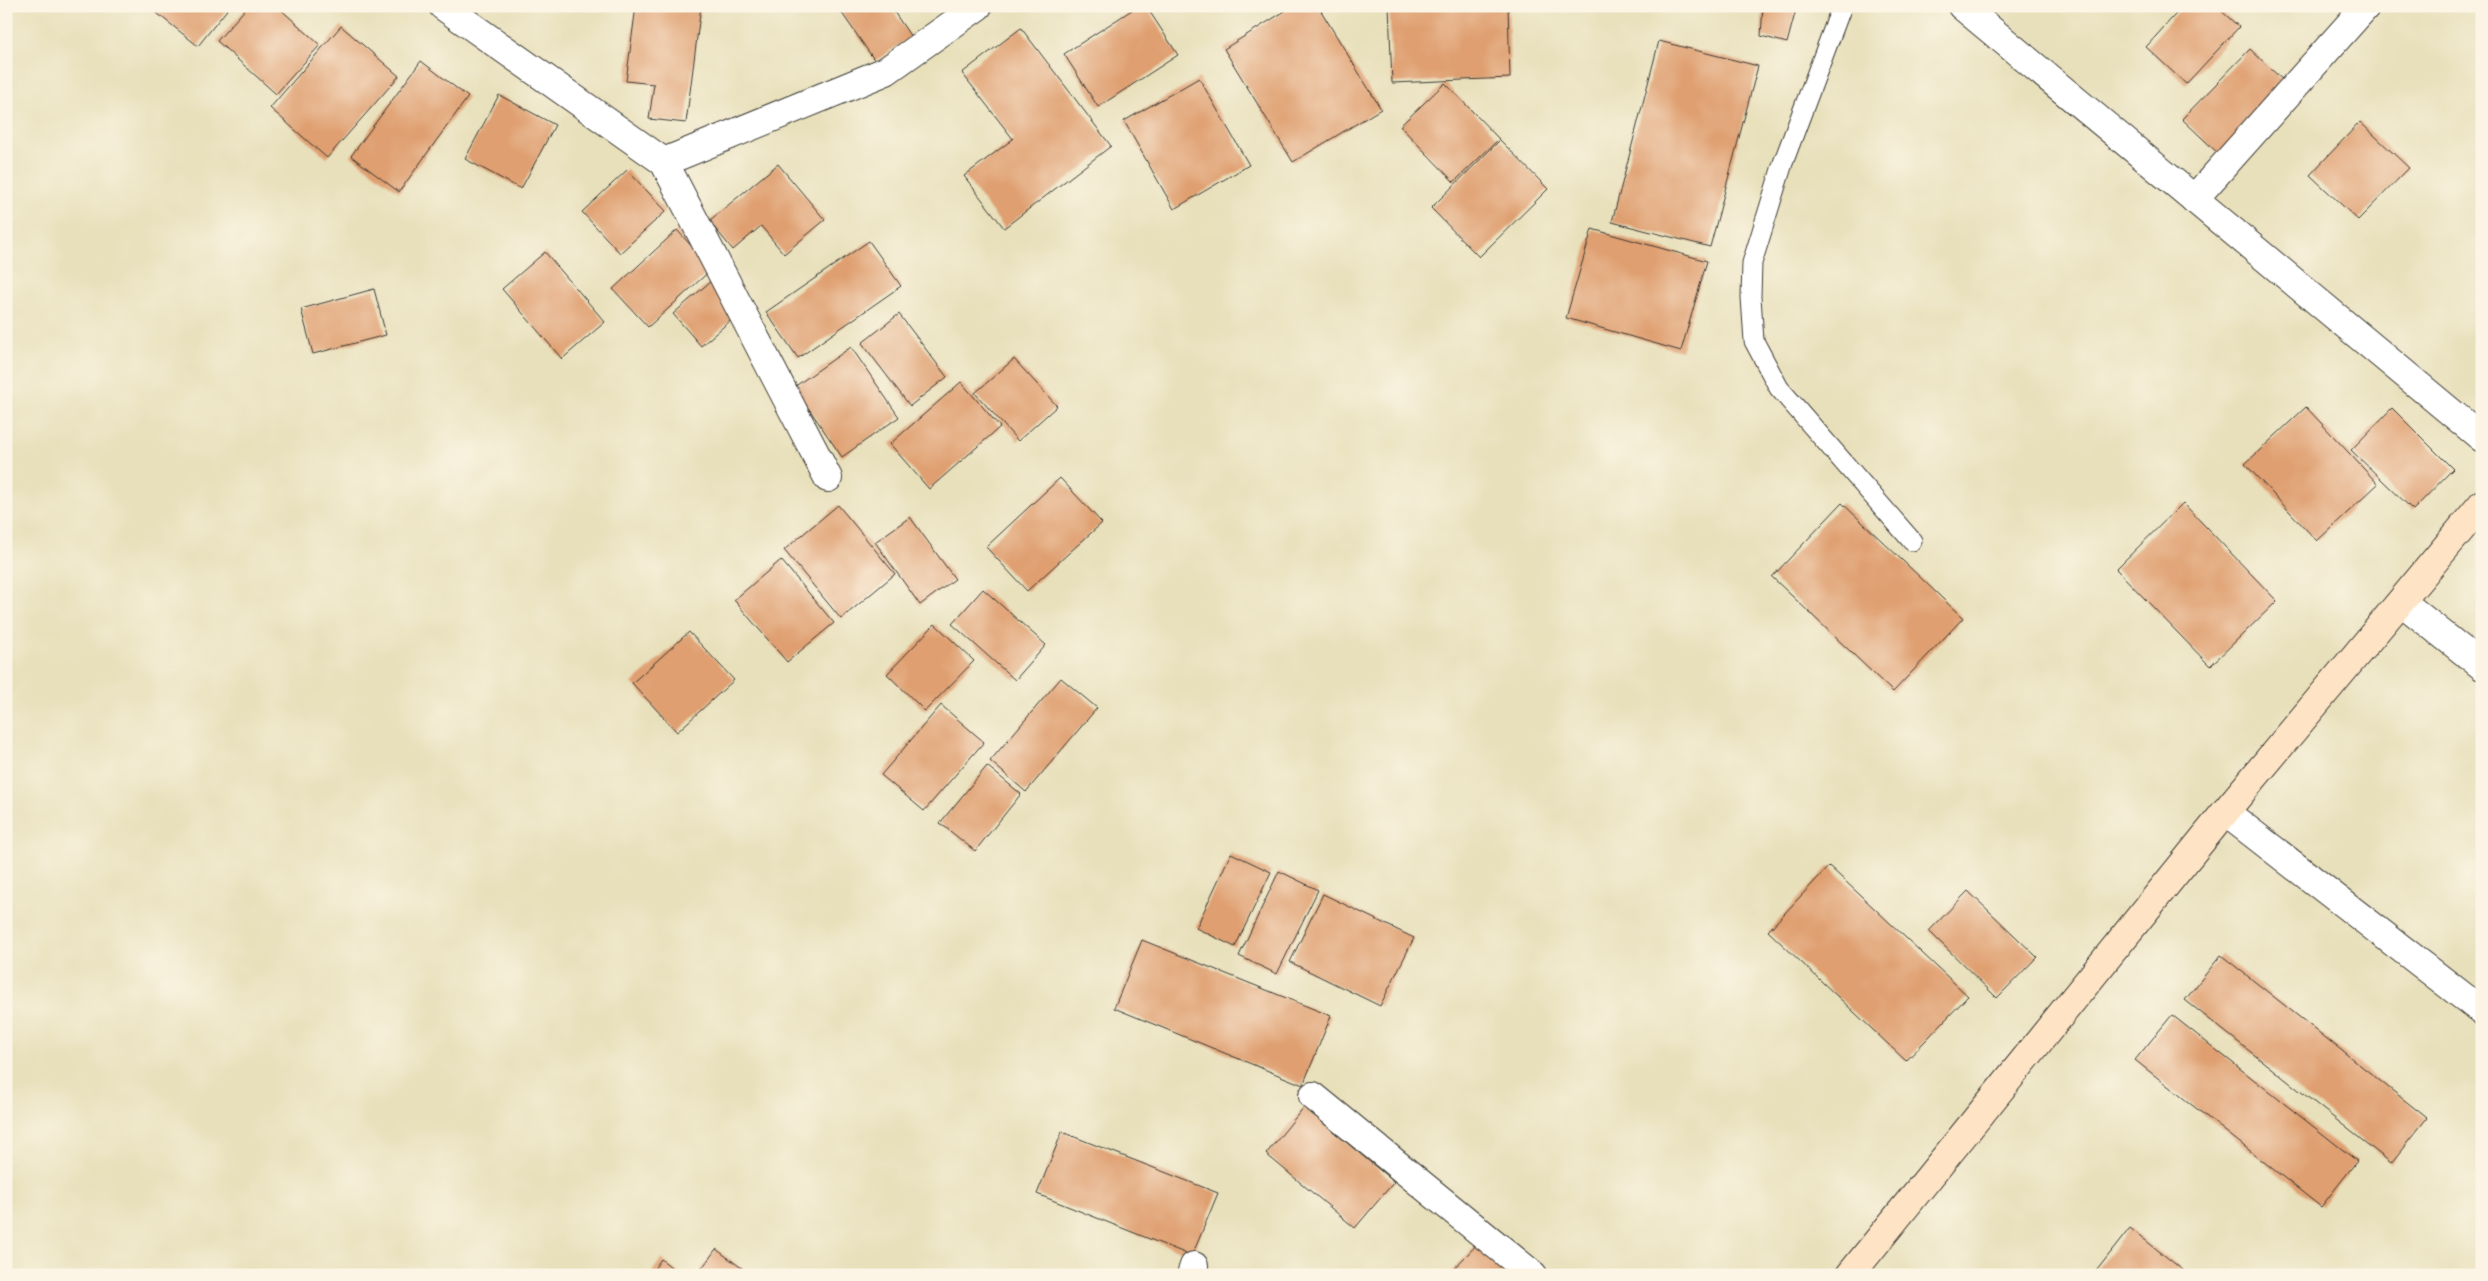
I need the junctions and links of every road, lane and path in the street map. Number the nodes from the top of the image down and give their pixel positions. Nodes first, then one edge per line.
1 (443, 6) edge
2 (978, 6) edge
3 (1842, 6) edge
4 (1962, 6) edge
5 (2366, 6) edge
6 (664, 162) junction
7 (2194, 199) junction
8 (2482, 438) edge
9 (828, 478) dead end
10 (2482, 504) edge
11 (1912, 540) dead end
12 (2402, 602) junction
13 (2482, 666) edge
14 (2225, 812) junction
15 (2482, 1011) edge
16 (1313, 1096) dead end
17 (1533, 1275) edge
18 (1850, 1275) edge

1 - 6 street
2 - 6 street
3 - 11 lane
4 - 7 street
5 - 7 street
6 - 9 street
7 - 8 street
10 - 12 street
12 - 13 street
12 - 14 street
14 - 15 street
14 - 18 street
16 - 17 street

